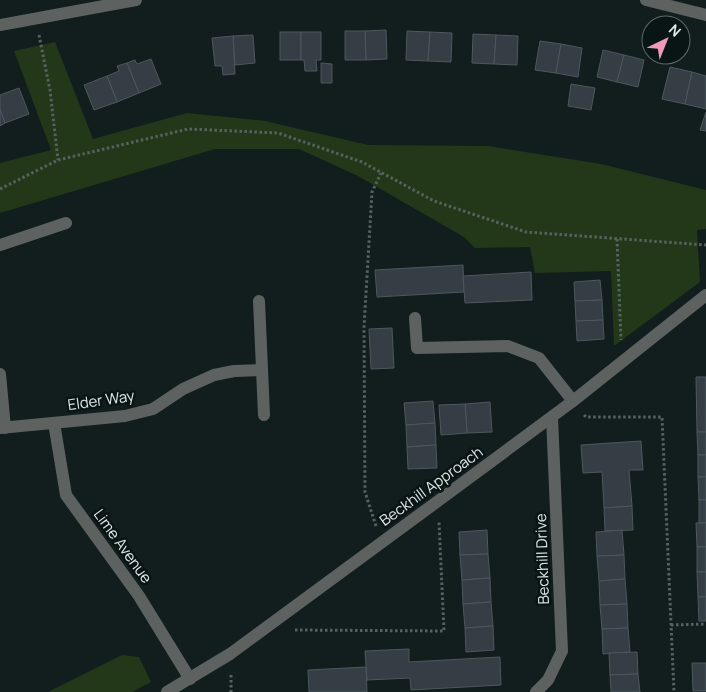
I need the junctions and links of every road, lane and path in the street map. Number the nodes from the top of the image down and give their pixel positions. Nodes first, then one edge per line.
1 (136, 0) edge
2 (646, 0) edge
3 (706, 15) edge
4 (35, 18) junction
5 (0, 25) edge
6 (58, 160) junction
7 (381, 172) junction
8 (0, 189) edge
9 (66, 223) dead end
10 (617, 239) junction
11 (0, 245) edge
12 (706, 245) edge
13 (706, 295) edge
14 (259, 301) dead end
15 (619, 316) dead end
16 (416, 318) dead end
17 (262, 370) junction
18 (0, 374) edge
19 (573, 401) junction
20 (264, 415) dead end
21 (552, 417) junction
22 (54, 423) junction
23 (3, 428) edge
24 (438, 501) junction
25 (382, 543) junction
26 (706, 624) edge
27 (671, 626) junction
28 (264, 629) junction
29 (190, 679) junction
30 (167, 692) edge
31 (536, 692) edge
32 (674, 692) edge

1 - 4 street
2 - 3 street
4 - 5 street
4 - 6 path
6 - 7 path
6 - 8 path
7 - 10 path
7 - 25 path
9 - 11 street
10 - 12 path
10 - 15 path
13 - 19 street, Beckhill Approach
14 - 17 street
16 - 19 street
17 - 20 street
17 - 22 street, Elder Way
18 - 23 street
19 - 21 street, Beckhill Approach
19 - 27 path
21 - 24 street, Beckhill Approach
21 - 31 street, Beckhill Drive
22 - 23 street, Elder Way
22 - 29 street, Lime Avenue
24 - 25 street, Beckhill Approach
24 - 28 path
25 - 28 street, Beckhill Approach
26 - 27 path
27 - 32 path
28 - 29 street, Beckhill Approach
29 - 30 street, Beckhill Approach

